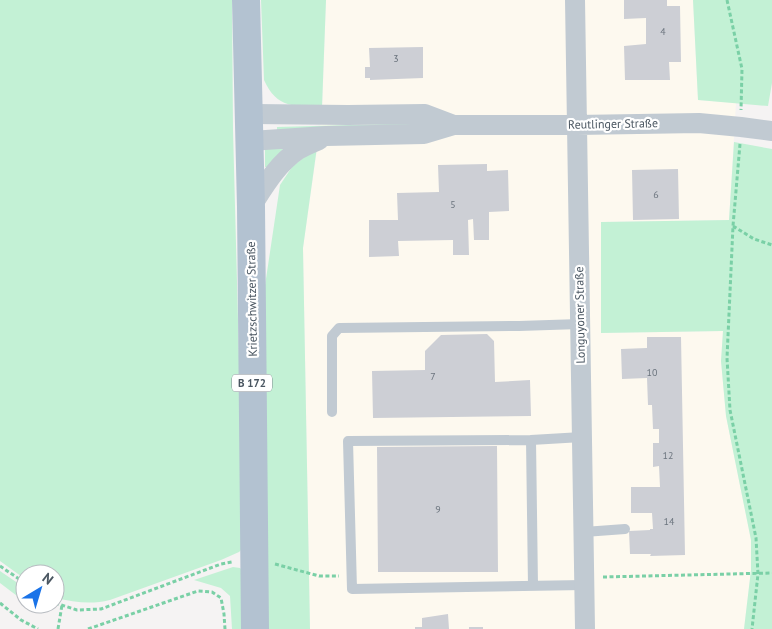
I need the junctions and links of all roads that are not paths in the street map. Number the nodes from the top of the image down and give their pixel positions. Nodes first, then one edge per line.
1 (246, 0) edge
2 (575, 0) edge
3 (248, 114) junction
4 (454, 125) junction
5 (577, 125) junction
6 (772, 131) edge
7 (326, 136) junction
8 (249, 141) junction
9 (251, 207) junction
10 (580, 324) junction
11 (332, 412) dead end
12 (582, 437) junction
13 (531, 440) junction
14 (624, 529) dead end
15 (584, 532) junction
16 (584, 582) junction
17 (533, 586) junction
18 (255, 629) edge
19 (585, 629) edge

1 - 3 main road, Krietzschwitzer Straße / B 172
2 - 5 street, Longuyoner Straße
3 - 4 street, Reutlinger Straße
3 - 8 main road, Krietzschwitzer Straße / B 172
4 - 5 street, Reutlinger Straße
4 - 7 street, Reutlinger Straße
5 - 6 street, Reutlinger Straße
5 - 10 street, Longuyoner Straße
7 - 8 street, Reutlinger Straße
7 - 9 street, Reutlinger Straße
8 - 9 main road, Krietzschwitzer Straße / B 172
9 - 18 main road, Krietzschwitzer Straße / B 172
10 - 11 lane
10 - 12 street, Longuyoner Straße
12 - 13 lane
12 - 15 street, Longuyoner Straße
13 - 17 lane
13 - 17 lane
14 - 15 lane
15 - 16 street, Longuyoner Straße
16 - 17 lane
16 - 19 street, Longuyoner Straße

